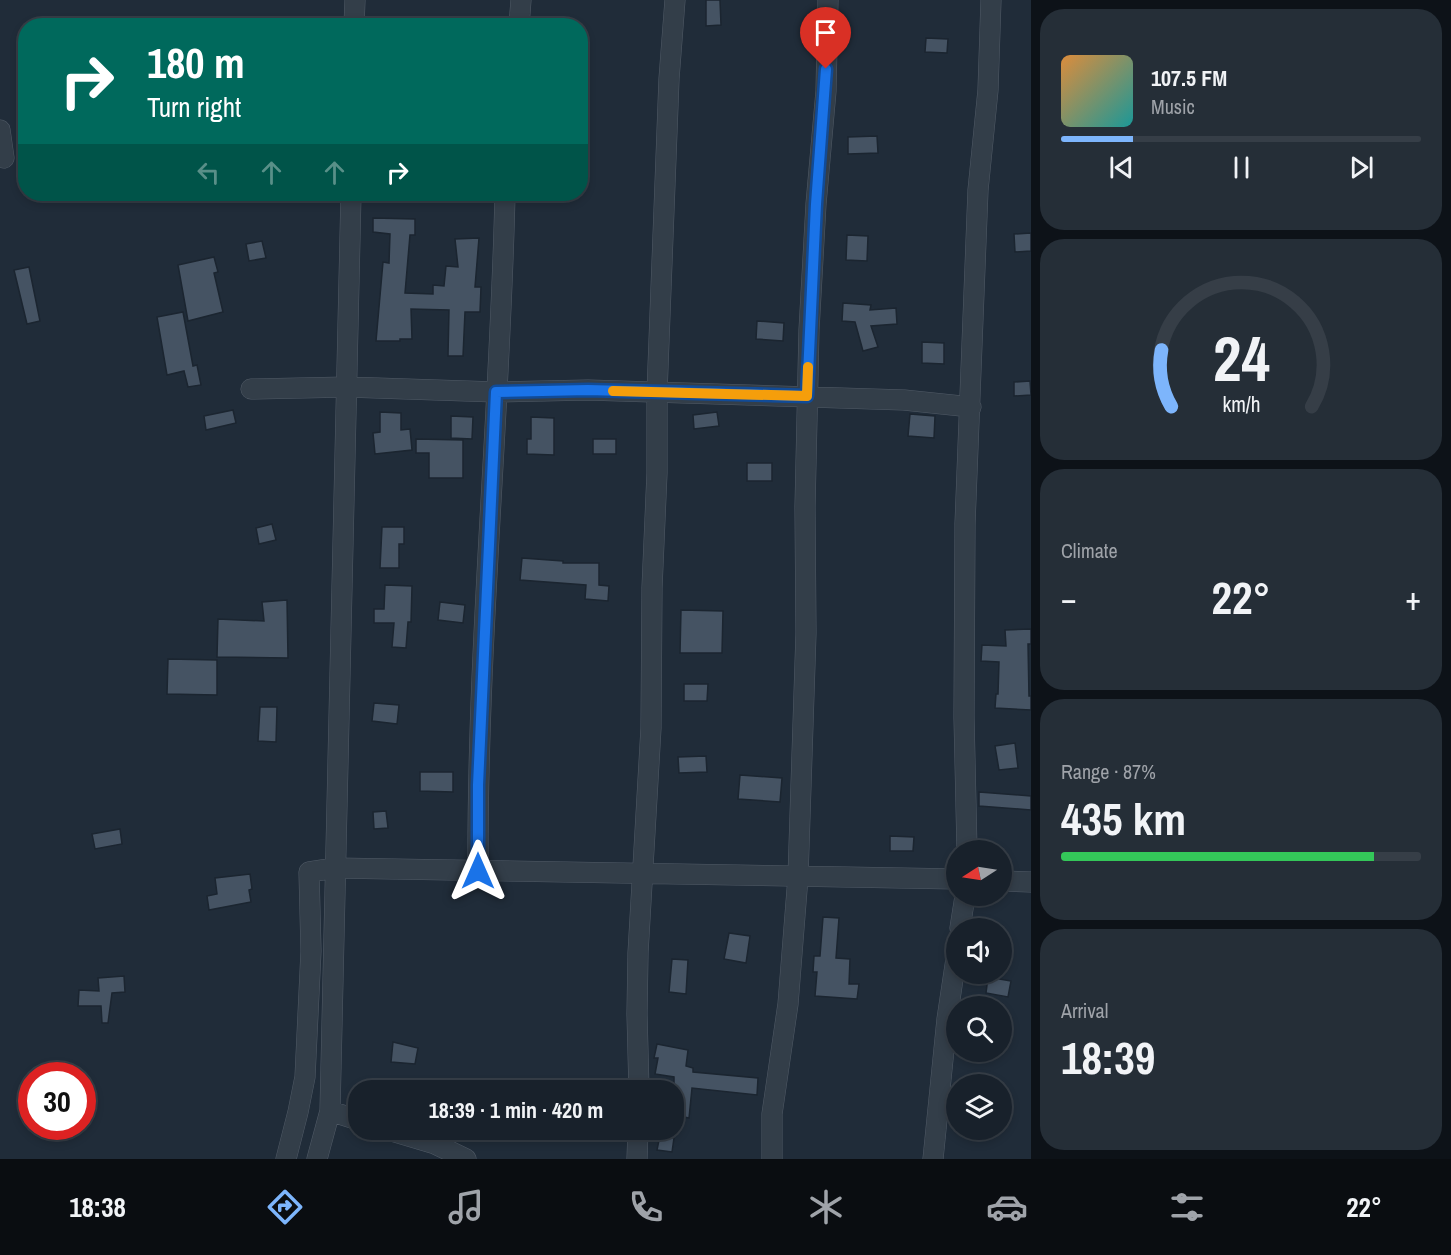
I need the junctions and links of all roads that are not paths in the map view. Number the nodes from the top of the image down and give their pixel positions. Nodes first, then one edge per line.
1 (355, 0) edge
2 (521, 0) edge
3 (675, 0) edge
4 (828, 0) edge
5 (990, 0) edge
6 (354, 18) edge
7 (520, 18) edge
8 (0, 130) edge
9 (4, 158) dead end
10 (351, 201) edge
11 (505, 201) edge
12 (347, 387) junction
13 (251, 389) dead end
14 (496, 392) junction
15 (657, 393) junction
16 (807, 396) junction
17 (971, 407) junction
18 (967, 840) edge
19 (335, 868) junction
20 (478, 871) junction
21 (641, 874) junction
22 (798, 877) junction
23 (946, 879) edge
24 (1012, 881) edge
25 (1031, 882) edge
26 (952, 984) edge
27 (639, 1080) edge
28 (330, 1111) junction
29 (348, 1117) edge
30 (422, 1140) edge
31 (638, 1140) edge
32 (286, 1159) edge
33 (317, 1159) edge
34 (466, 1159) edge
35 (637, 1159) edge
36 (772, 1159) edge
37 (933, 1159) edge

1 - 6 street
2 - 7 street
3 - 15 street
4 - 16 street
5 - 17 street
8 - 9 street
10 - 12 street
11 - 14 street
12 - 13 street
12 - 14 street
12 - 19 street
14 - 15 street
14 - 20 street
15 - 16 street
15 - 21 street
16 - 17 street
16 - 22 street
17 - 18 street
19 - 20 street
19 - 28 street
19 - 32 street
20 - 21 street
21 - 22 street
21 - 27 street
22 - 23 street
22 - 36 street
24 - 25 street
26 - 37 street
28 - 29 street
28 - 33 street
30 - 34 street
31 - 35 street

